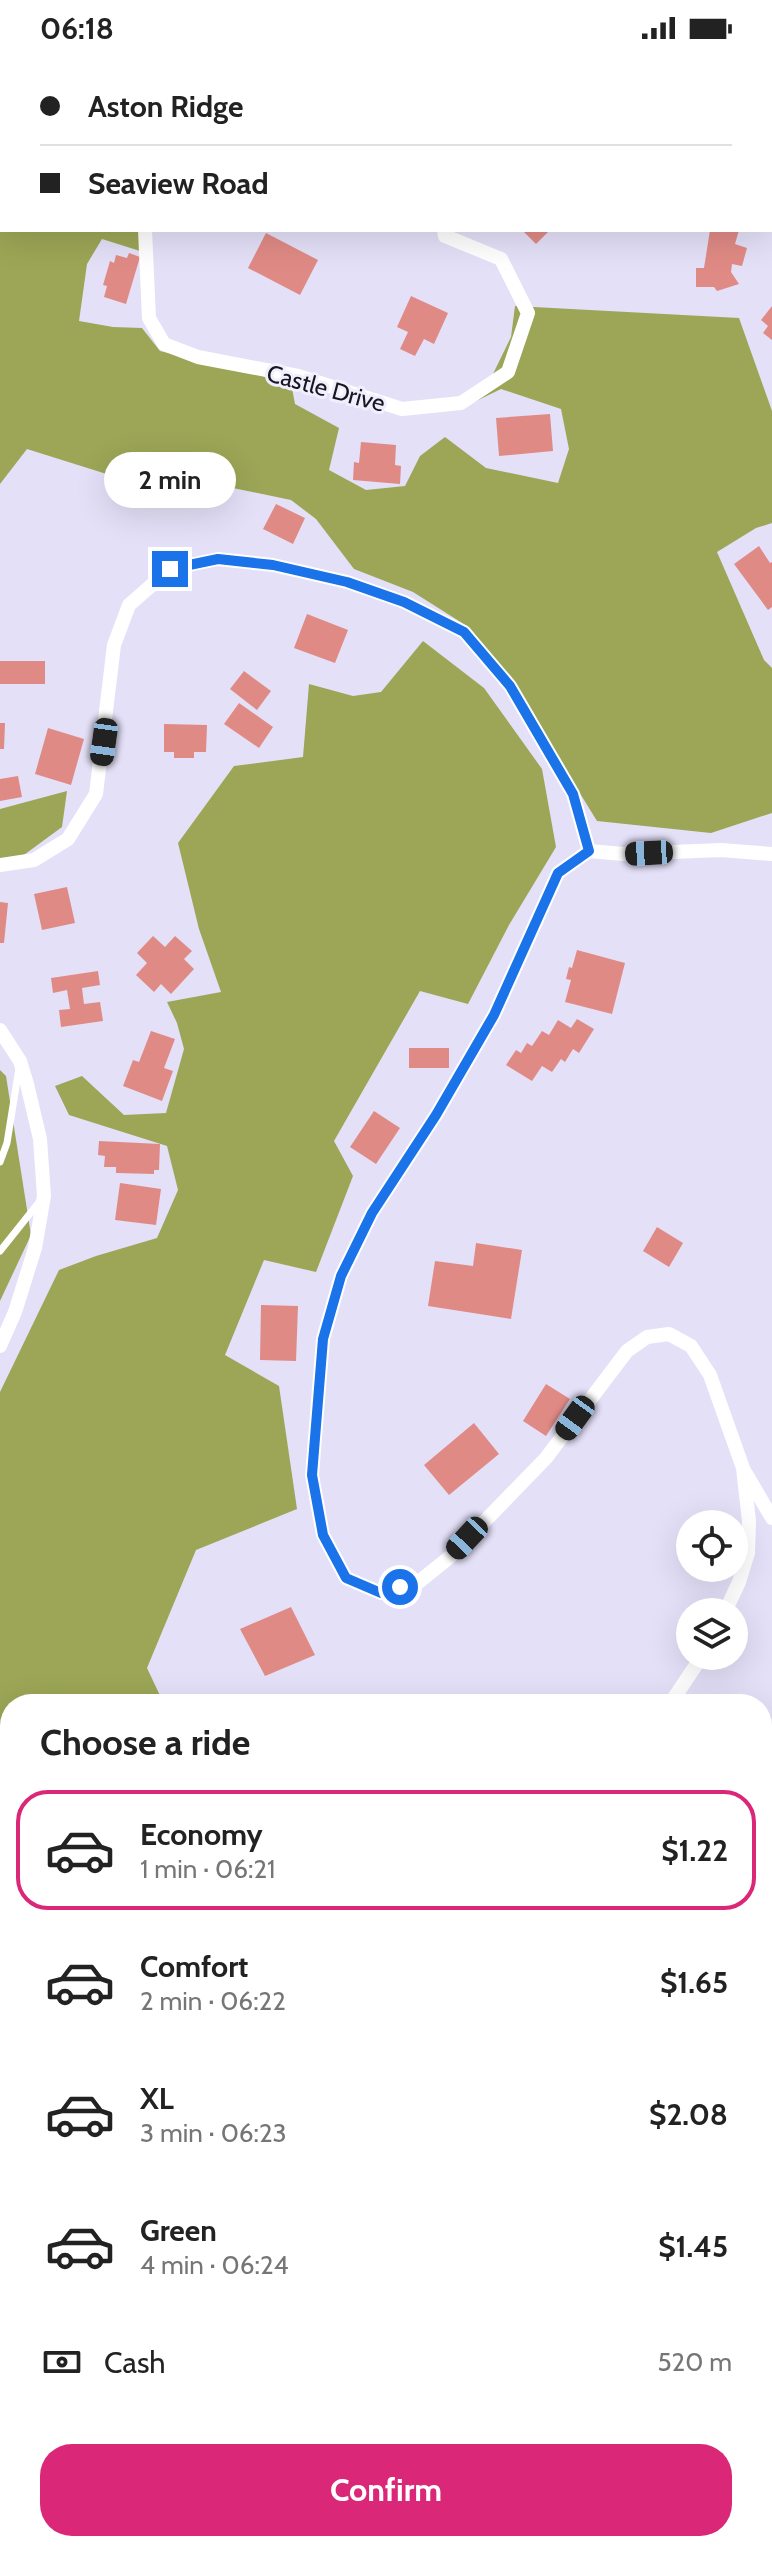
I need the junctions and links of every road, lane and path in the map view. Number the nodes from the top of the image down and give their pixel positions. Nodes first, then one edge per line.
1 (145, 232) edge
2 (444, 232) edge
3 (589, 851) junction
4 (772, 854) edge
5 (0, 865) edge
6 (0, 1030) edge
7 (20, 1061) junction
8 (0, 1162) edge
9 (44, 1196) junction
10 (0, 1251) edge
11 (0, 1346) edge
12 (743, 1468) junction
13 (772, 1518) edge
14 (732, 1598) edge
15 (693, 1670) edge
16 (677, 1694) edge

1 - 2 street, Castle Drive
3 - 4 street
3 - 5 street
3 - 12 street
6 - 7 street
7 - 8 lane
7 - 9 street
9 - 10 lane
9 - 11 street
12 - 13 street
12 - 14 street
15 - 16 street

